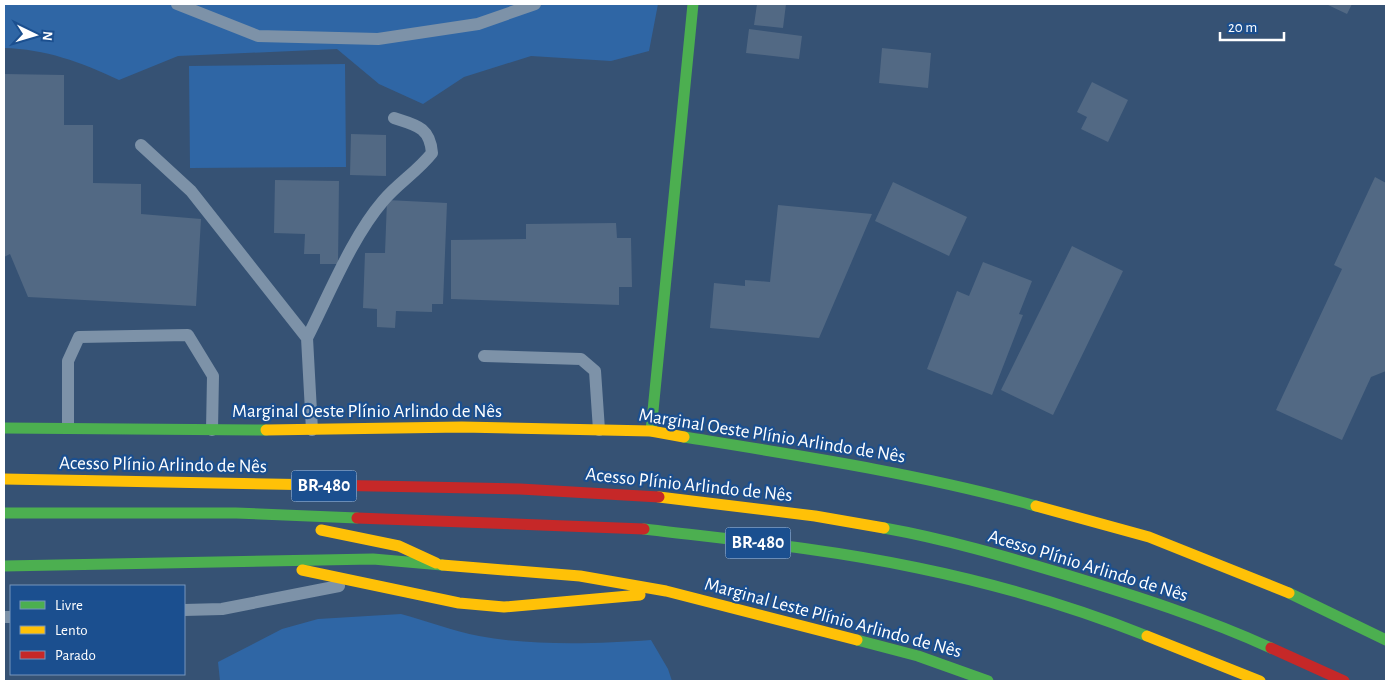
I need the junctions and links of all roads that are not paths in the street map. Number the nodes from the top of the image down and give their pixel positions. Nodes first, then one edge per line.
1 (176, 4) edge
2 (535, 4) edge
3 (694, 4) edge
4 (394, 118) dead end
5 (141, 145) dead end
6 (307, 338) junction
7 (484, 356) dead end
8 (4, 428) edge
9 (68, 428) junction
10 (212, 430) junction
11 (312, 430) junction
12 (599, 430) junction
13 (651, 431) junction
14 (4, 480) edge
15 (4, 513) edge
16 (236, 513) junction
17 (270, 561) junction
18 (436, 563) junction
19 (4, 566) edge
20 (458, 578) dead end
21 (356, 583) junction
22 (481, 592) dead end
23 (668, 592) junction
24 (504, 607) junction
25 (185, 610) edge
26 (1386, 640) edge
27 (988, 681) edge
28 (1260, 681) edge
29 (1344, 681) edge

1 - 2 lane
3 - 13 main road
4 - 6 lane
5 - 6 lane
6 - 11 lane
7 - 12 lane
8 - 9 main road, Marginal Oeste Plínio Arlindo de Nês
9 - 10 main road, Marginal Oeste Plínio Arlindo de Nês
9 - 10 lane
10 - 11 main road, Marginal Oeste Plínio Arlindo de Nês
11 - 12 main road, Marginal Oeste Plínio Arlindo de Nês
12 - 13 main road, Marginal Oeste Plínio Arlindo de Nês
13 - 26 main road, Marginal Oeste Plínio Arlindo de Nês
14 - 29 main road, Acesso Plínio Arlindo de Nês / BR-480
15 - 16 main road, BR-480
16 - 18 main road
16 - 28 main road, BR-480
17 - 18 main road, Marginal Leste Plínio Arlindo de Nês
17 - 19 main road, Marginal Leste Plínio Arlindo de Nês
17 - 21 main road, Marginal Leste Plínio Arlindo de Nês
18 - 20 main road
18 - 23 main road, Marginal Leste Plínio Arlindo de Nês
21 - 24 main road, Marginal Leste Plínio Arlindo de Nês
21 - 25 lane
22 - 24 main road
23 - 24 main road, Marginal Leste Plínio Arlindo de Nês
23 - 27 main road, Marginal Leste Plínio Arlindo de Nês

